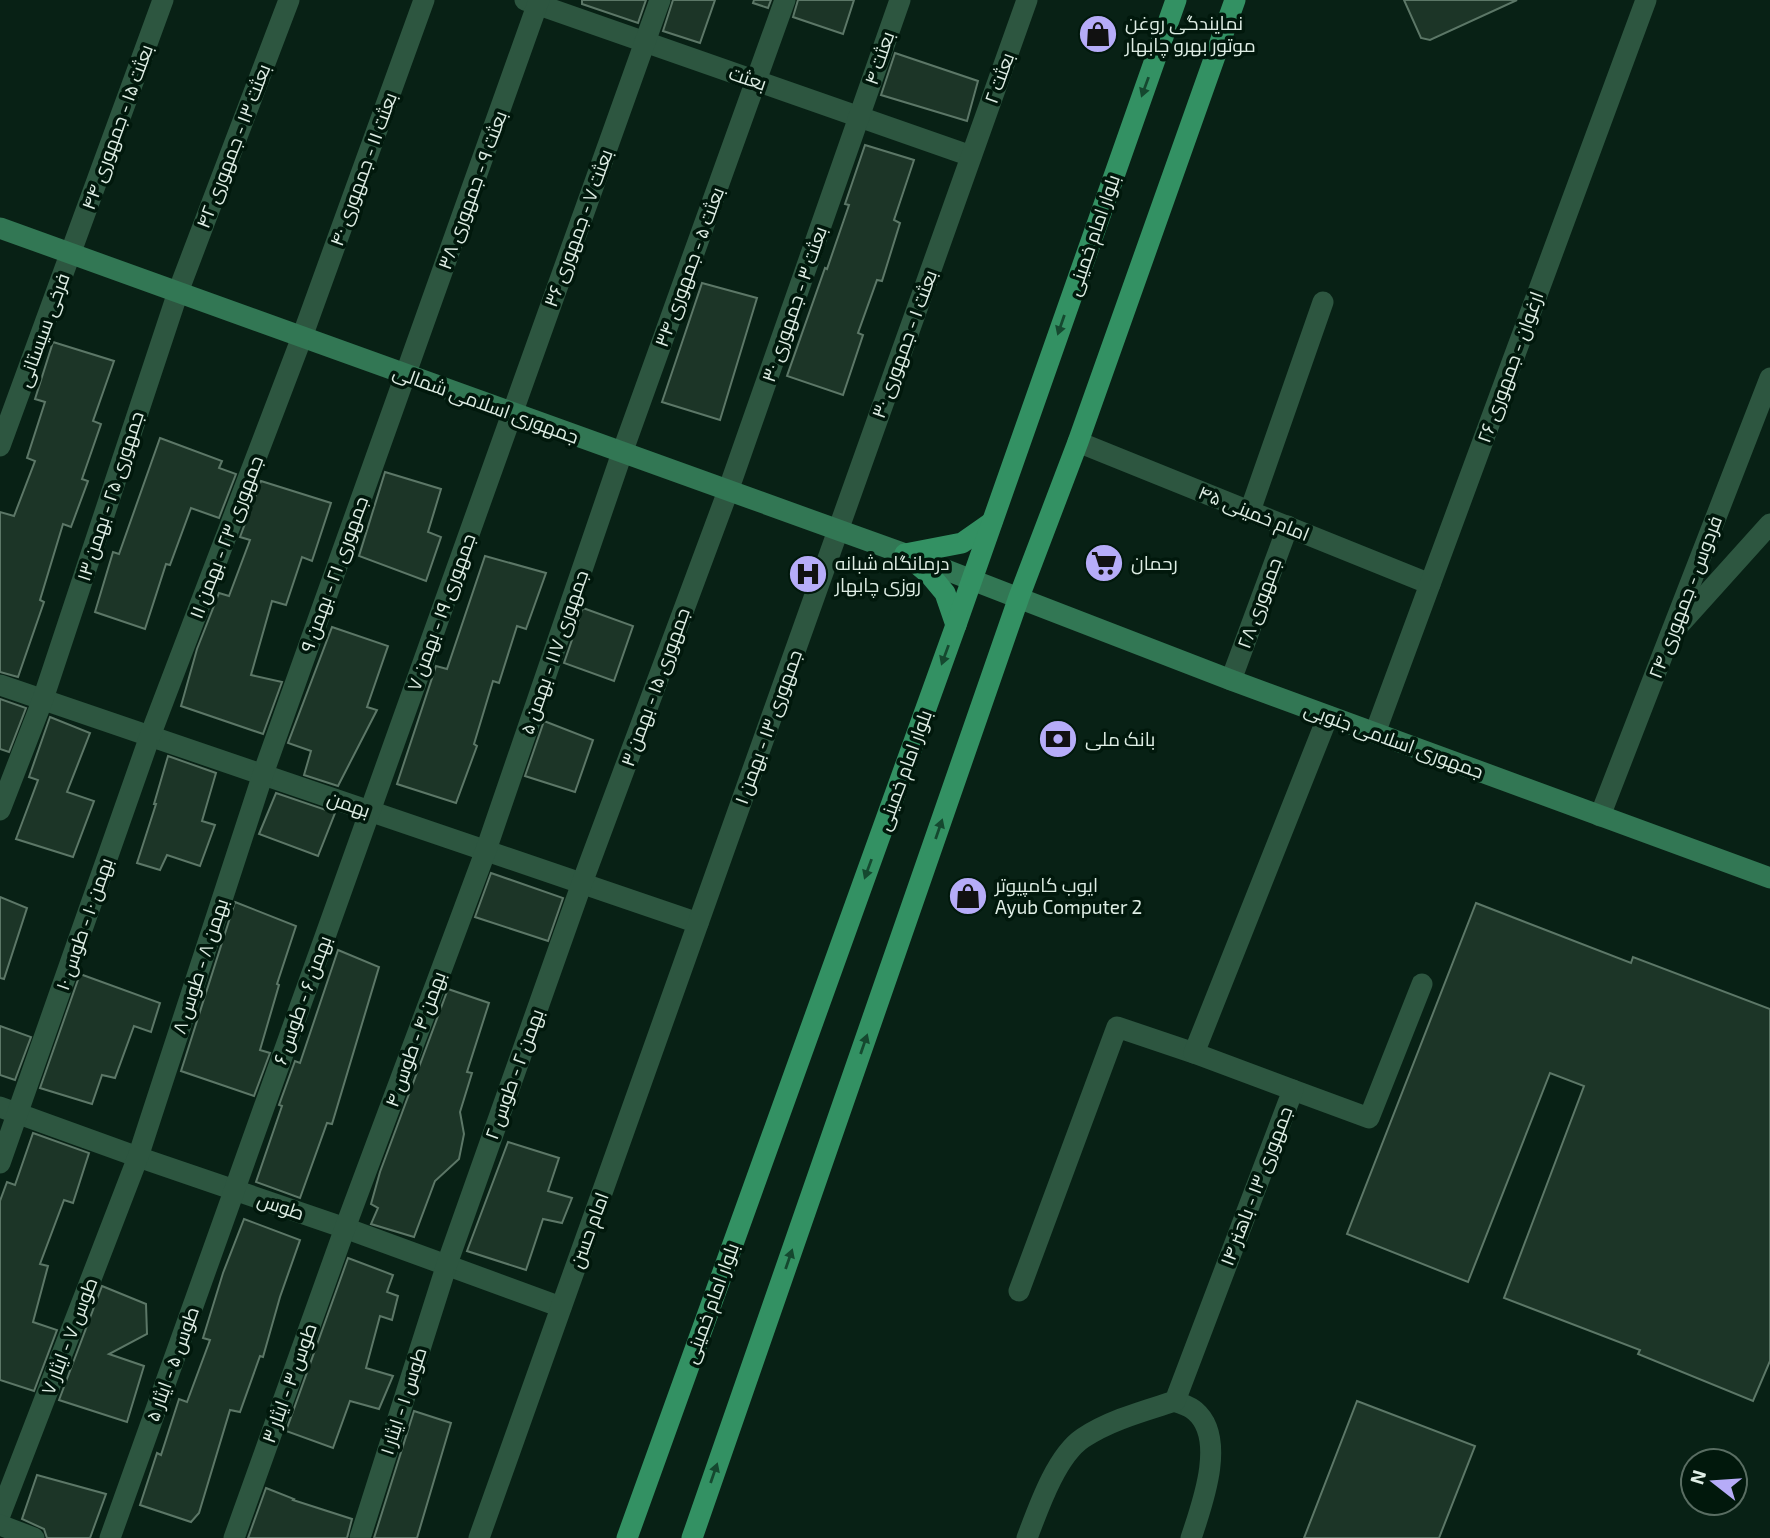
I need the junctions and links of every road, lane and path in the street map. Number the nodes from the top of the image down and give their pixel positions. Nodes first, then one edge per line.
1 (163, 0) edge
2 (289, 0) edge
3 (424, 0) edge
4 (660, 0) edge
5 (785, 0) edge
6 (900, 0) edge
7 (1027, 0) edge
8 (1176, 0) edge
9 (1235, 0) edge
10 (1646, 0) edge
11 (534, 1) edge
12 (645, 42) junction
13 (756, 81) junction
14 (859, 117) junction
15 (971, 156) junction
16 (0, 228) edge
17 (71, 253) junction
18 (178, 292) junction
19 (1323, 302) dead end
20 (302, 337) junction
21 (406, 375) junction
22 (1770, 379) edge
23 (512, 413) junction
24 (1078, 442) junction
25 (0, 446) edge
26 (622, 453) junction
27 (728, 491) junction
28 (1250, 511) junction
29 (992, 522) junction
30 (1770, 524) edge
31 (1288, 526) junction
32 (838, 531) junction
33 (905, 554) junction
34 (972, 580) junction
35 (1430, 584) junction
36 (1019, 597) junction
37 (956, 625) junction
38 (1671, 634) junction
39 (1231, 680) junction
40 (0, 685) edge
41 (43, 699) junction
42 (1328, 716) junction
43 (1375, 733) junction
44 (150, 736) junction
45 (263, 774) junction
46 (0, 810) edge
47 (370, 810) junction
48 (1600, 816) junction
49 (486, 850) junction
50 (1770, 878) edge
51 (582, 883) junction
52 (698, 923) junction
53 (1422, 984) dead end
54 (1195, 1053) junction
55 (1293, 1090) junction
56 (9, 1110) edge
57 (138, 1157) junction
58 (0, 1163) edge
59 (234, 1190) junction
60 (345, 1228) junction
61 (447, 1264) junction
62 (1018, 1291) dead end
63 (561, 1307) junction
64 (1175, 1401) junction
65 (0, 1515) edge
66 (0, 1525) edge
67 (34, 1538) edge
68 (110, 1538) edge
69 (234, 1538) edge
70 (359, 1538) edge
71 (479, 1538) edge
72 (627, 1538) edge
73 (692, 1538) edge
74 (1027, 1538) edge
75 (1191, 1538) edge

1 - 17 street, بعثت ۱۵ - جمهوری ۴۴
2 - 18 street, بعثت ۱۳ - جمهوری ۴۲
3 - 20 street, بعثت ۱۱ - جمهوری ۴۰
4 - 12 street, بعثت ۷ - جمهوری ۳۶
5 - 13 street, بعثت ۵ - جمهوری ۳۴
6 - 14 street, بعثت ۴
7 - 15 street, بعثت ۲
8 -> 29 main road, بلوار امام خمینی
9 - 24 main road
10 - 35 street, ارغوان - جمهوری ۲۶
11 - 12 street, بعثت
11 - 21 street, بعثت ۹ - جمهوری ۳۸
12 - 13 street, بعثت
12 - 23 street, بعثت ۷ - جمهوری ۳۶
13 - 14 street, بعثت
13 - 26 street, بعثت ۵ - جمهوری ۳۴
14 - 15 street, بعثت
14 - 27 street, بعثت ۳ - جمهوری ۳۰
15 - 32 street, بعثت ۱ - جمهوری ۳۰
16 - 17 street, جمهوری اسلامی شمالی
17 - 18 street, جمهوری اسلامی شمالی
17 - 25 street, فرخی سیستانی
18 - 20 street, جمهوری اسلامی شمالی
18 - 41 street, جمهوری ۲۵ - بهمن ۱۳
19 - 28 street
20 - 21 street, جمهوری اسلامی شمالی
20 - 44 street, جمهوری ۲۳ - بهمن ۱۱
21 - 23 street, جمهوری اسلامی شمالی
21 - 45 street, جمهوری ۲۱ - بهمن ۹
22 - 38 street, فردوس - جمهوری ۲۴
23 - 26 street, جمهوری اسلامی شمالی
23 - 47 street, جمهوری ۱۹ - بهمن ۷
24 - 28 street, امام خمینی ۴۵
24 - 36 main road
26 - 27 street, جمهوری اسلامی شمالی
26 - 49 street, جمهوری ۱۱۷ - بهمن ۵
27 - 32 street, جمهوری اسلامی شمالی
27 - 51 street, جمهوری ۱۵ - بهمن ۳
28 - 31 street, امام خمینی ۴۵
29 - 33 main road
29 - 34 main road, بلوار امام خمینی
30 - 38 street
31 - 35 street, امام خمینی ۴۵
31 - 39 street, جمهوری ۲۸
32 - 33 street, جمهوری اسلامی شمالی
32 - 52 street, جمهوری ۱۳ - بهمن ۱
33 - 34 street, جمهوری اسلامی شمالی
33 - 37 main road
34 - 36 street, جمهوری اسلامی شمالی
34 - 37 main road, بلوار امام خمینی
35 - 43 street, ارغوان - جمهوری ۲۶
36 - 39 street, جمهوری اسلامی جنوبی
73 -> 36 main road
37 -> 72 main road, بلوار امام خمینی
38 - 48 street, فردوس - جمهوری ۲۴
39 - 42 street, جمهوری اسلامی جنوبی
40 - 41 street, بهمن
41 - 44 street, بهمن
41 - 46 street, جمهوری ۲۵ - بهمن ۱۳
42 - 43 street, جمهوری اسلامی جنوبی
42 - 54 street
43 - 48 street, جمهوری اسلامی جنوبی
44 - 45 street, بهمن
44 - 56 street, بهمن ۱۰ - طوس ۱۰
45 - 47 street, بهمن
45 - 57 street, بهمن ۸ - طوس ۸
47 - 49 street, بهمن
47 - 59 street, بهمن ۶ - طوس ۶
48 - 50 street, جمهوری اسلامی جنوبی
49 - 51 street, بهمن
49 - 60 street, بهمن ۴ - طوس ۴
51 - 52 street, بهمن
51 - 61 street, بهمن ۲ - طوس ۲
52 - 63 street, امام حسن
53 - 55 street
54 - 55 street, جمهوری ۱۳ - باهنر ۱۴
54 - 62 street, جمهوری ۱۳ - باهنر ۱۴
55 - 64 street, جمهوری ۱۳ - باهنر ۱۴
56 - 57 street, طوس
56 - 58 street, بهمن ۱۰ - طوس ۱۰
57 - 59 street, طوس
57 - 65 street, طوس ۷ - ایثار ۷
59 - 60 street, طوس
59 - 68 street, طوس ۵ - ایثار ۵
60 - 61 street, طوس
60 - 69 street, طوس ۳ - ایثار ۳
61 - 63 street, طوس
61 - 70 street, طوس ۱ - ایثار ۱
63 - 71 street, امام حسن
64 - 74 street
64 - 75 street
66 - 67 street

